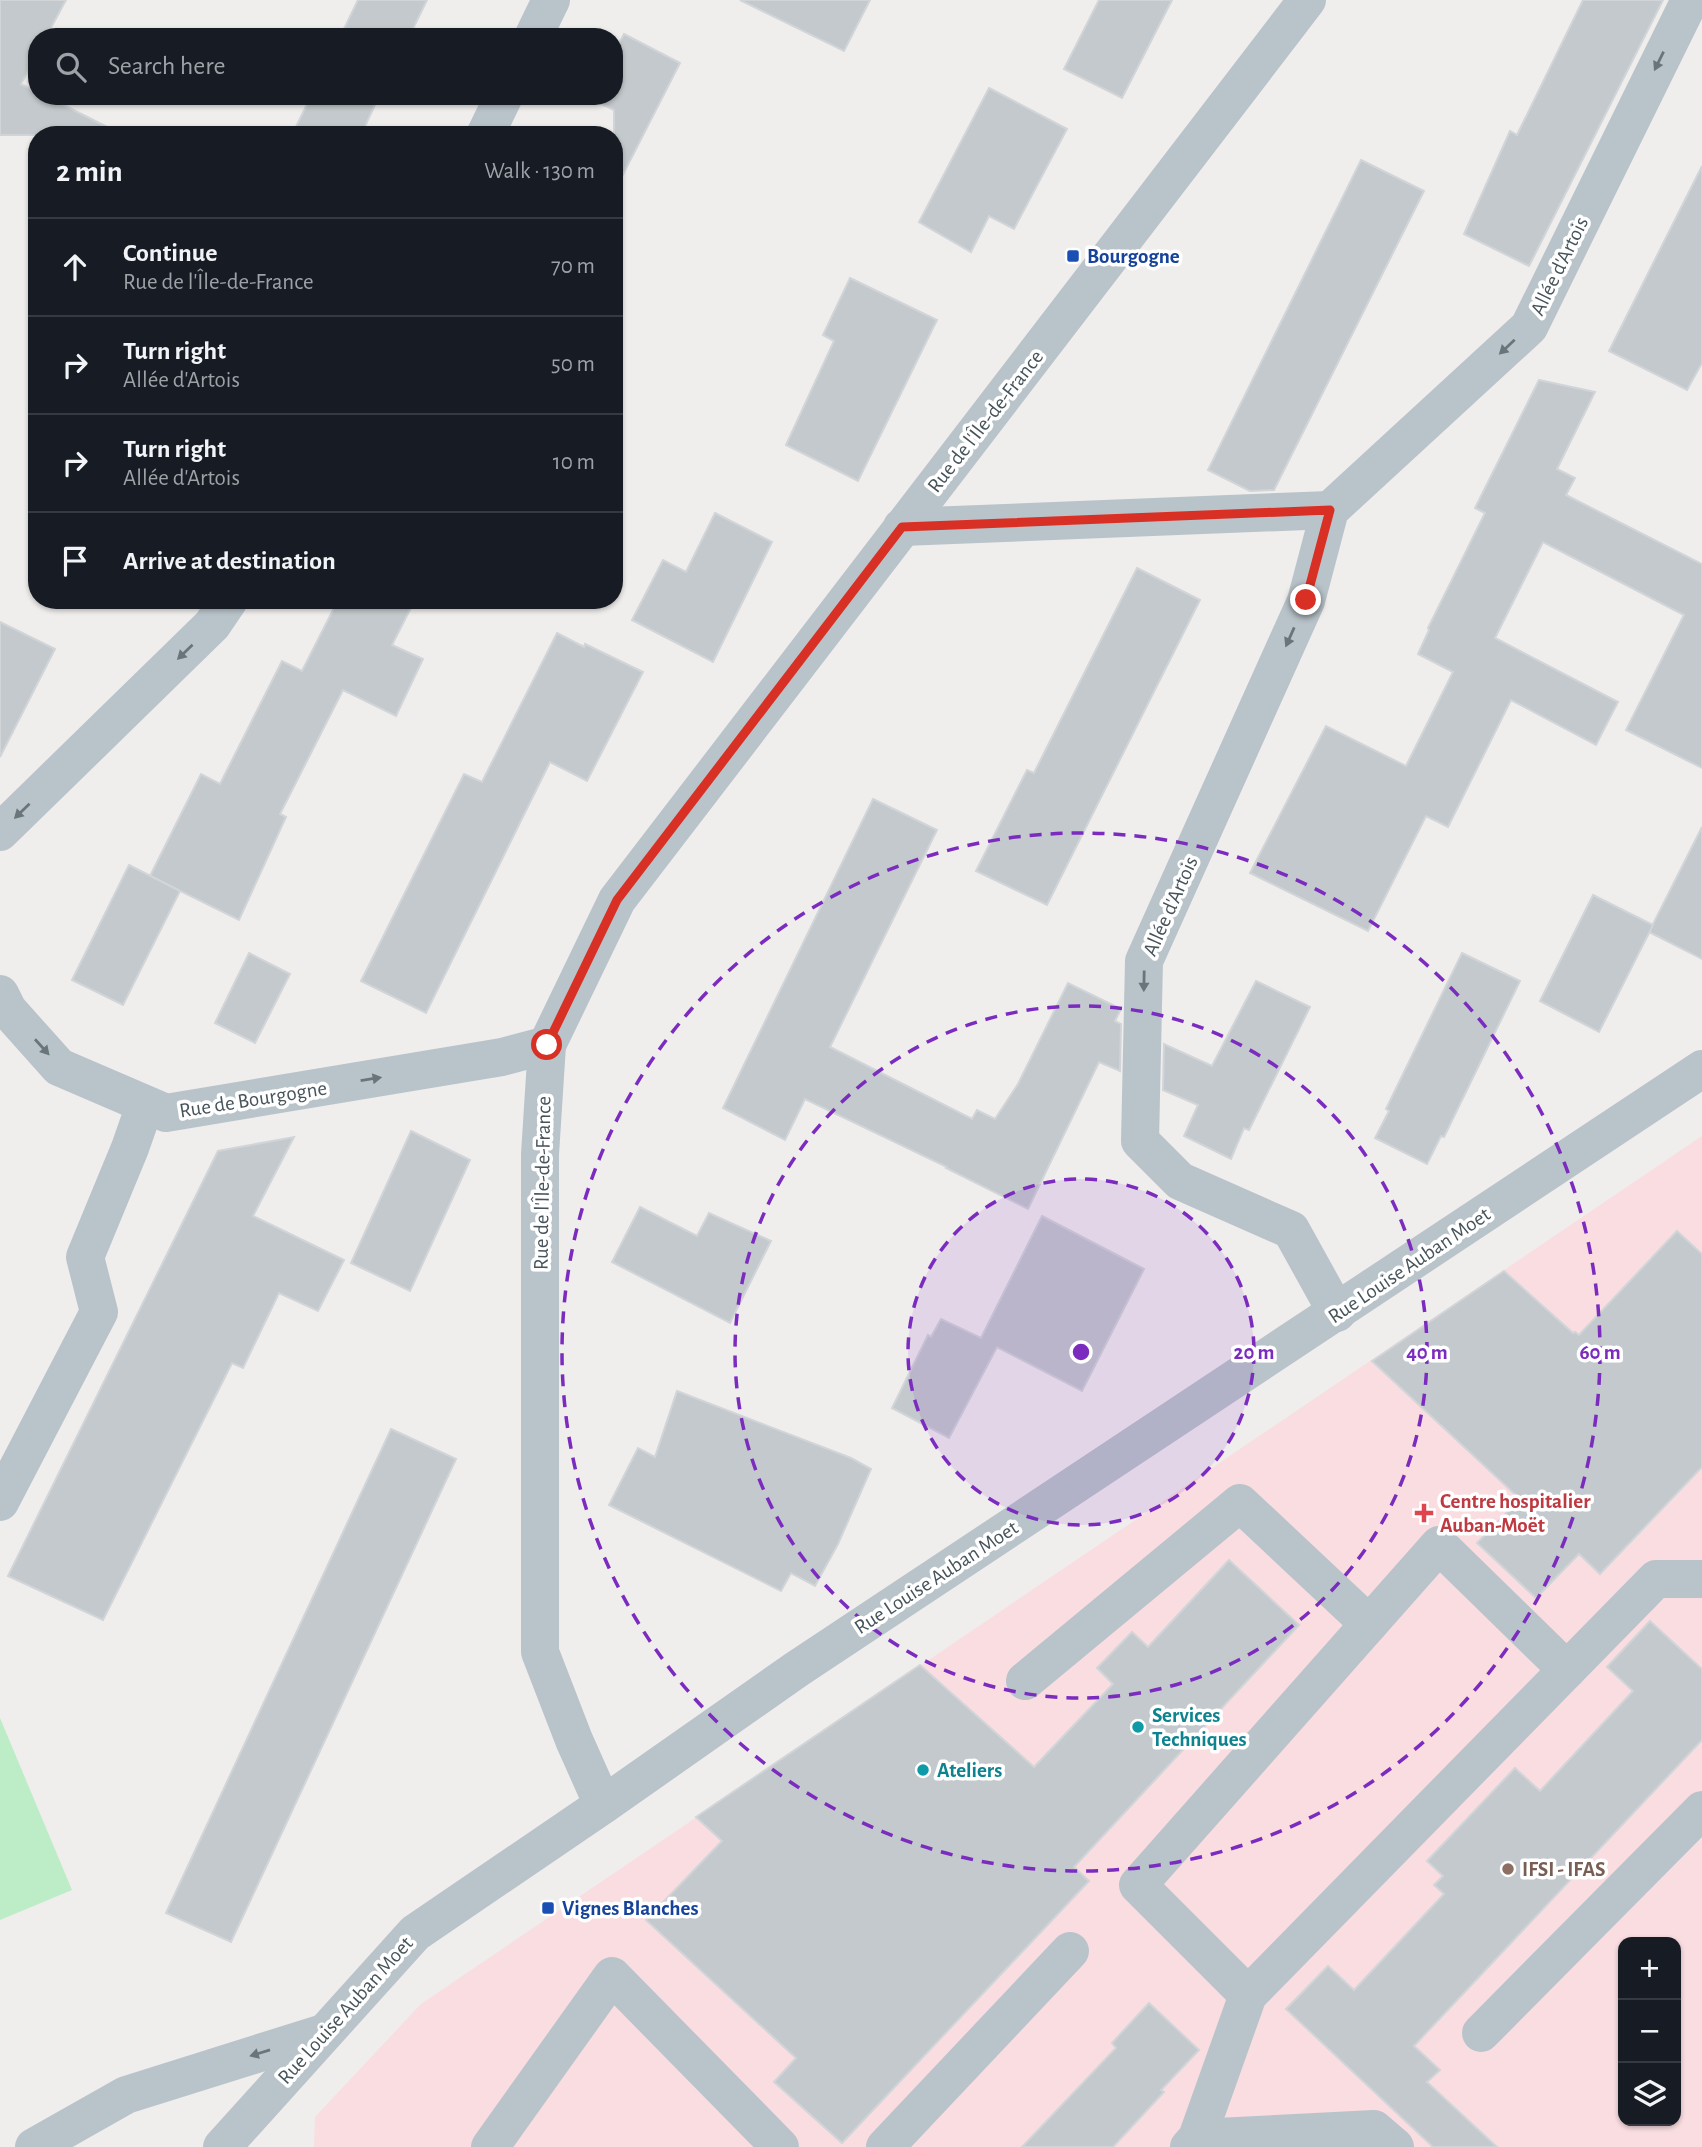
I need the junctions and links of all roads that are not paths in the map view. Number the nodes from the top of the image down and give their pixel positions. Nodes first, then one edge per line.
1 (551, 0) edge
2 (1307, 0) edge
3 (1689, 0) edge
4 (537, 28) edge
5 (499, 105) edge
6 (489, 126) edge
7 (1330, 510) junction
8 (902, 527) junction
9 (223, 609) edge
10 (0, 832) edge
11 (0, 994) edge
12 (547, 1045) junction
13 (1702, 1069) edge
14 (145, 1105) junction
15 (1337, 1313) junction
16 (0, 1502) edge
17 (1702, 1579) edge
18 (1369, 1625) junction
19 (1567, 1670) junction
20 (1025, 1681) dead end
21 (603, 1805) junction
22 (1702, 1810) edge
23 (1070, 1951) dead end
24 (1248, 1995) junction
25 (325, 2033) junction
26 (1481, 2033) dead end
27 (1193, 2143) edge
28 (34, 2147) edge
29 (222, 2147) edge
30 (490, 2147) edge
31 (780, 2147) edge
32 (885, 2147) edge
33 (1395, 2147) edge

1 - 4 street
2 - 8 street, Rue de l'Île-de-France
3 -> 7 street, Allée d'Artois
5 - 6 street
7 - 8 street
7 -> 15 street, Allée d'Artois
8 - 12 street, Rue de l'Île-de-France
9 -> 10 street
11 -> 14 street, Rue de Bourgogne
14 -> 12 street, Rue de Bourgogne
12 - 21 street, Rue de l'Île-de-France
13 - 15 street, Rue Louise Auban Moet
14 - 16 street
15 - 21 street, Rue Louise Auban Moet
17 - 19 street
18 - 19 street
18 - 20 street
18 - 24 street
19 - 24 street
21 - 25 street, Rue Louise Auban Moet
22 - 26 street
23 - 32 street
24 - 27 street
25 -> 28 street
25 - 29 street, Rue Louise Auban Moet
27 - 33 street
30 - 31 street

